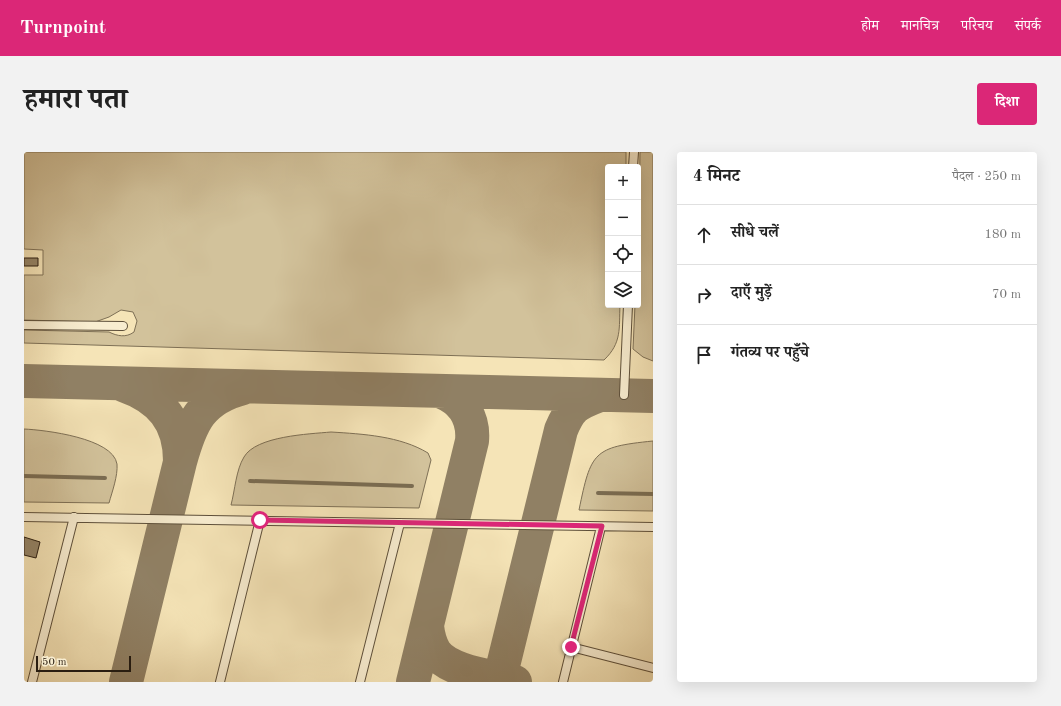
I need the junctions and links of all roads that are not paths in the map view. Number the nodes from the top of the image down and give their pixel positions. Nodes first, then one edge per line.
1 (634, 152) edge
2 (633, 164) edge
3 (628, 308) edge
4 (24, 325) edge
5 (123, 326) dead end
6 (624, 395) dead end
7 (24, 517) edge
8 (74, 517) junction
9 (260, 520) junction
10 (400, 522) junction
11 (602, 526) junction
12 (651, 528) edge
13 (571, 647) junction
14 (653, 668) edge
15 (32, 682) edge
16 (220, 682) edge
17 (360, 682) edge
18 (563, 682) edge

1 - 2 lane
3 - 6 lane
4 - 5 lane
7 - 8 lane
8 - 9 lane
8 - 15 lane
9 - 10 lane
9 - 16 lane
10 - 11 lane
10 - 17 lane
11 - 12 lane
11 - 13 lane
13 - 14 lane
13 - 18 lane

